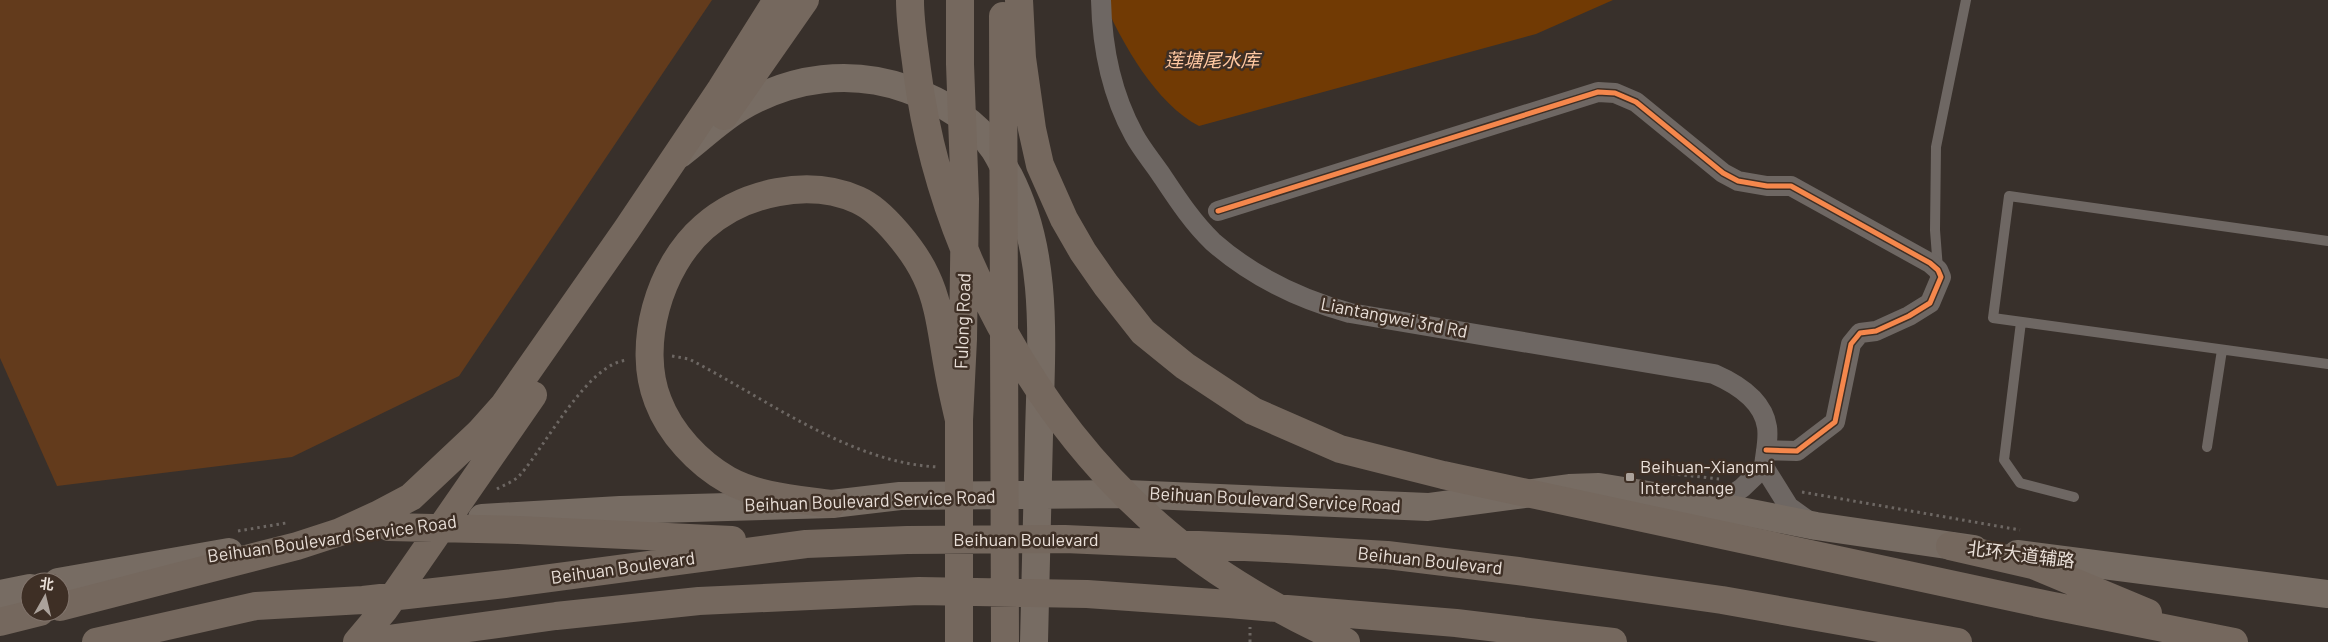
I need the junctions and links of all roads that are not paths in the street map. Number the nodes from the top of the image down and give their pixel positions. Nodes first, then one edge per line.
1 (777, 0) edge
2 (805, 0) edge
3 (910, 0) edge
4 (960, 0) edge
5 (1101, 0) edge
6 (1966, 0) edge
7 (1011, 8) edge
8 (673, 160) junction
9 (1218, 211) dead end
10 (2328, 240) edge
11 (1938, 270) junction
12 (2021, 322) junction
13 (2222, 350) junction
14 (2328, 364) edge
15 (959, 420) junction
16 (2207, 447) dead end
17 (1765, 458) junction
18 (2074, 497) dead end
19 (832, 504) junction
20 (1714, 506) junction
21 (1816, 526) junction
22 (390, 527) junction
23 (806, 544) junction
24 (1950, 546) junction
25 (70, 580) edge
26 (20, 590) edge
27 (0, 594) edge
28 (2328, 594) edge
29 (70, 604) edge
30 (20, 617) edge
31 (0, 622) edge
32 (96, 642) edge
33 (357, 642) edge
34 (366, 642) edge
35 (959, 642) edge
36 (1005, 642) edge
37 (1034, 642) edge
38 (1346, 642) edge
39 (1613, 642) edge
40 (1958, 642) edge
41 (2236, 642) edge

1 - 8 highway
2 - 33 highway
3 - 38 highway
4 - 15 highway, Fulong Road
5 - 17 street, Liantangwei 3rd Rd
6 - 11 lane
7 - 36 highway
7 - 41 highway
8 - 29 highway
8 - 37 main road
9 - 11 street
10 - 12 lane
11 - 17 street
12 - 13 lane
12 - 18 lane
13 - 14 lane
13 - 16 lane
15 - 19 highway
15 - 35 highway, Fulong Road
17 - 20 street
17 - 21 street
19 - 20 main road, Beihuan Boulevard Service Road
19 - 22 main road, Beihuan Boulevard Service Road
20 - 21 main road, 北环大道辅路
21 - 24 main road, 北环大道辅路
22 - 23 highway
22 - 25 main road, Beihuan Boulevard Service Road
23 - 32 highway, Beihuan Boulevard
23 - 40 highway, Beihuan Boulevard
24 - 28 main road, 北环大道辅路
24 - 41 highway
26 - 27 main road
30 - 31 highway
34 - 39 highway

